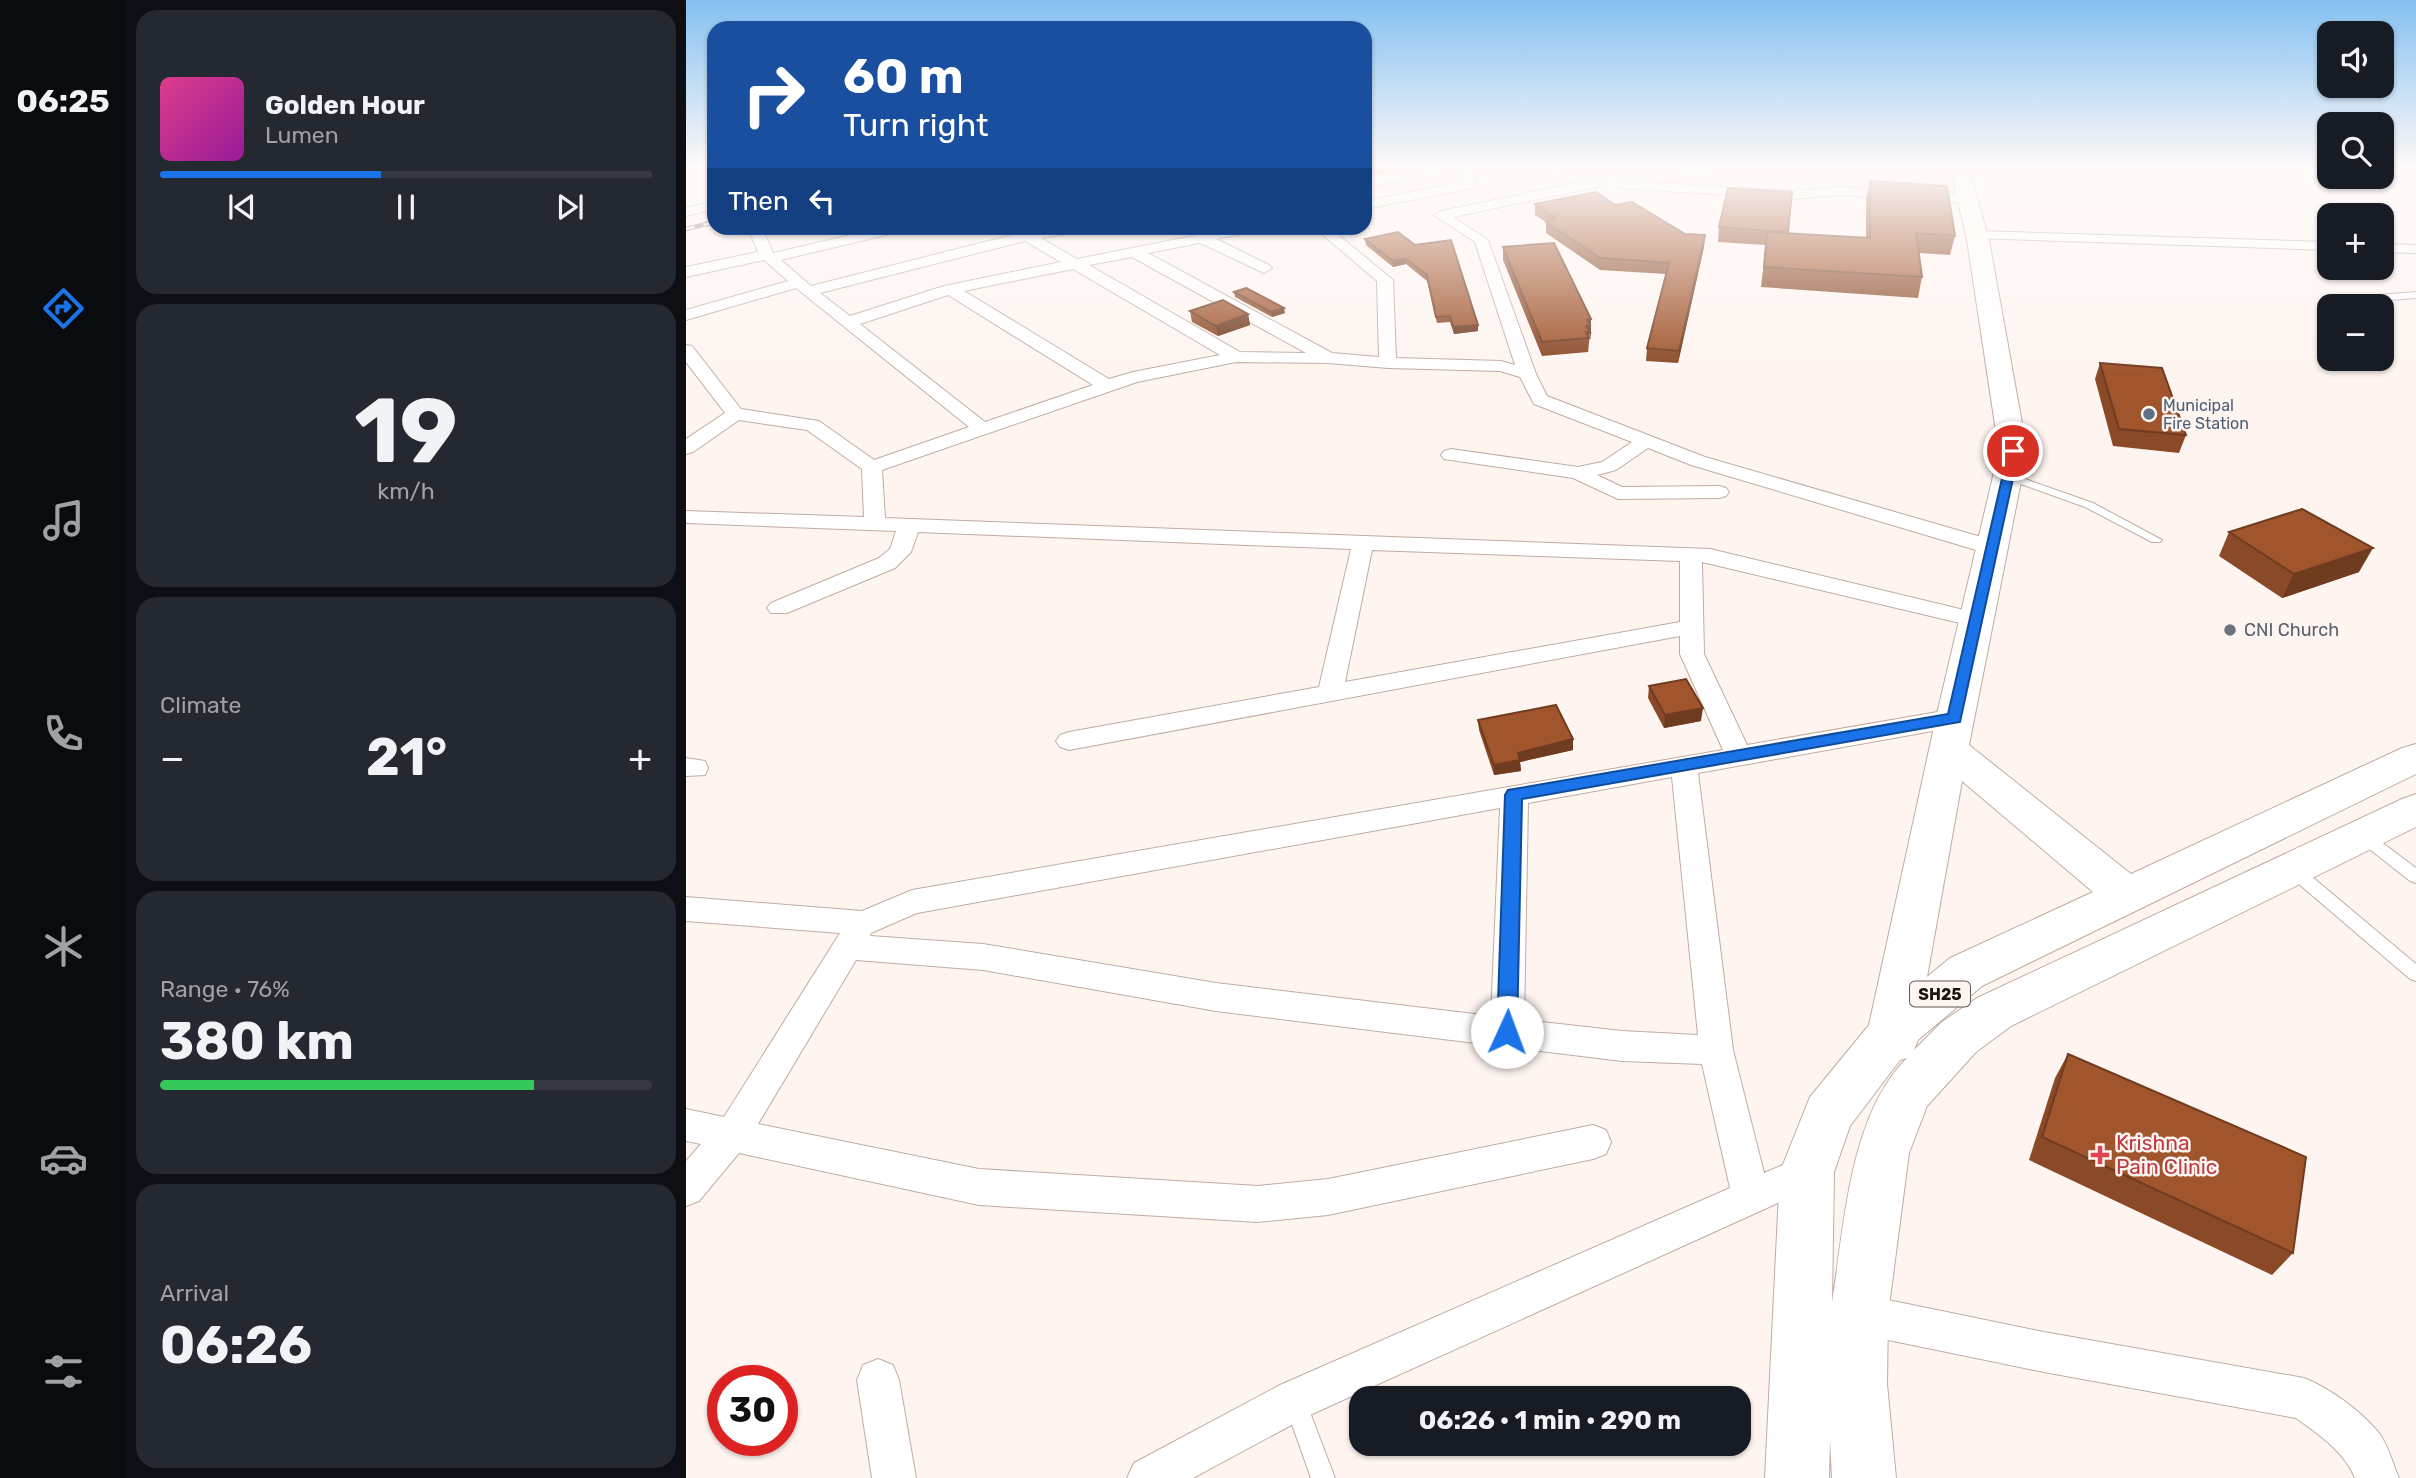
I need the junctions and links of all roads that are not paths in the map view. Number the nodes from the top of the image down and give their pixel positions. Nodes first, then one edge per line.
1 (758, 235) edge
2 (866, 235) edge
3 (1009, 235) edge
4 (1026, 235) edge
5 (1213, 235) edge
6 (1330, 235) edge
7 (1473, 235) edge
8 (1977, 235) joint
9 (1202, 237) junction
10 (2317, 246) edge
11 (2394, 248) edge
12 (2416, 249) edge
13 (1133, 251) junction
14 (769, 256) junction
15 (1074, 263) junction
16 (1264, 268) dead end
17 (686, 272) edge
18 (804, 287) junction
19 (950, 289) junction
20 (2416, 295) edge
21 (2394, 297) edge
22 (1226, 302) junction
23 (686, 315) edge
24 (1172, 320) junction
25 (848, 322) junction
26 (686, 350) edge
27 (1236, 357) junction
28 (1328, 358) junction
29 (1388, 363) junction
30 (1527, 374) junction
31 (1108, 386) junction
32 (735, 414) junction
33 (984, 430) junction
34 (1646, 441) junction
35 (686, 448) edge
36 (1451, 455) dead end
37 (872, 467) junction
38 (1578, 473) junction
39 (2008, 476) junction
40 (1718, 492) dead end
41 (686, 517) edge
42 (875, 524) junction
43 (909, 526) junction
44 (2156, 540) dead end
45 (1363, 543) junction
46 (1994, 548) junction
47 (1691, 555) junction
48 (779, 608) dead end
49 (1978, 620) junction
50 (1691, 627) junction
51 (1330, 693) junction
52 (1952, 734) junction
53 (1069, 741) dead end
54 (1739, 756) junction
55 (2416, 758) edge
56 (1684, 765) junction
57 (1514, 795) junction
58 (2416, 809) edge
59 (2362, 835) junction
60 (2292, 869) junction
61 (2416, 877) edge
62 (2127, 896) junction
63 (686, 909) edge
64 (855, 935) junction
65 (2416, 974) edge
66 (1507, 1032) junction
67 (1892, 1033) junction
68 (1716, 1050) junction
69 (1907, 1092) junction
70 (686, 1125) edge
71 (732, 1135) junction
72 (1593, 1142) dead end
73 (1807, 1172) junction
74 (686, 1188) edge
75 (1751, 1197) junction
76 (1858, 1314) junction
77 (878, 1380) dead end
78 (1295, 1400) junction
79 (894, 1478) edge
80 (1149, 1478) edge
81 (1323, 1478) edge
82 (1797, 1478) edge
83 (1864, 1478) edge
84 (2377, 1478) edge

1 - 14 street
2 - 14 street
3 - 18 street
4 - 15 street
5 - 9 street
6 - 29 street
7 - 30 street
8 - 10 street
8 - 39 main road, SH25
9 - 13 street
9 - 16 street
11 - 12 street
13 - 15 street
13 - 22 street
14 - 17 street
14 - 18 street
15 - 19 street
15 - 24 street
18 - 23 street
18 - 25 street
19 - 25 street
19 - 31 street
20 - 21 lane
22 - 24 street
22 - 28 street
24 - 27 street
25 - 33 street
26 - 32 street
27 - 28 street
27 - 31 street
28 - 29 street
29 - 30 street
30 - 34 street
31 - 33 street
32 - 35 street
32 - 37 street
33 - 37 street
34 - 38 street
34 - 46 street
36 - 38 street
37 - 42 street
38 - 40 street
39 - 44 lane
39 - 46 main road, SH25
41 - 42 street
42 - 43 street
43 - 45 street
43 - 48 street
45 - 47 street
45 - 51 street
46 - 49 main road, SH25
47 - 49 street
47 - 50 street
49 - 52 main road, SH25
50 - 51 street
50 - 54 street
51 - 53 street
52 - 54 street
52 - 62 main road
52 - 67 main road, SH25
54 - 56 street
55 - 62 main road, SH25
56 - 57 street
56 - 68 street
57 - 64 street
57 - 66 street
58 - 59 main road
59 - 60 main road
59 - 61 lane
60 - 65 lane
60 - 69 main road
62 - 67 main road, SH25
63 - 64 street
64 - 66 street
64 - 71 street
66 - 68 street
67 - 69 main road, SH25
67 - 73 main road, SH25
68 - 75 street
69 - 76 main road
70 - 71 street
71 - 72 street
71 - 74 street
73 - 75 street
73 - 82 main road, SH25
75 - 78 street
76 - 83 main road
76 - 84 street
77 - 79 street
78 - 80 street
78 - 81 lane

